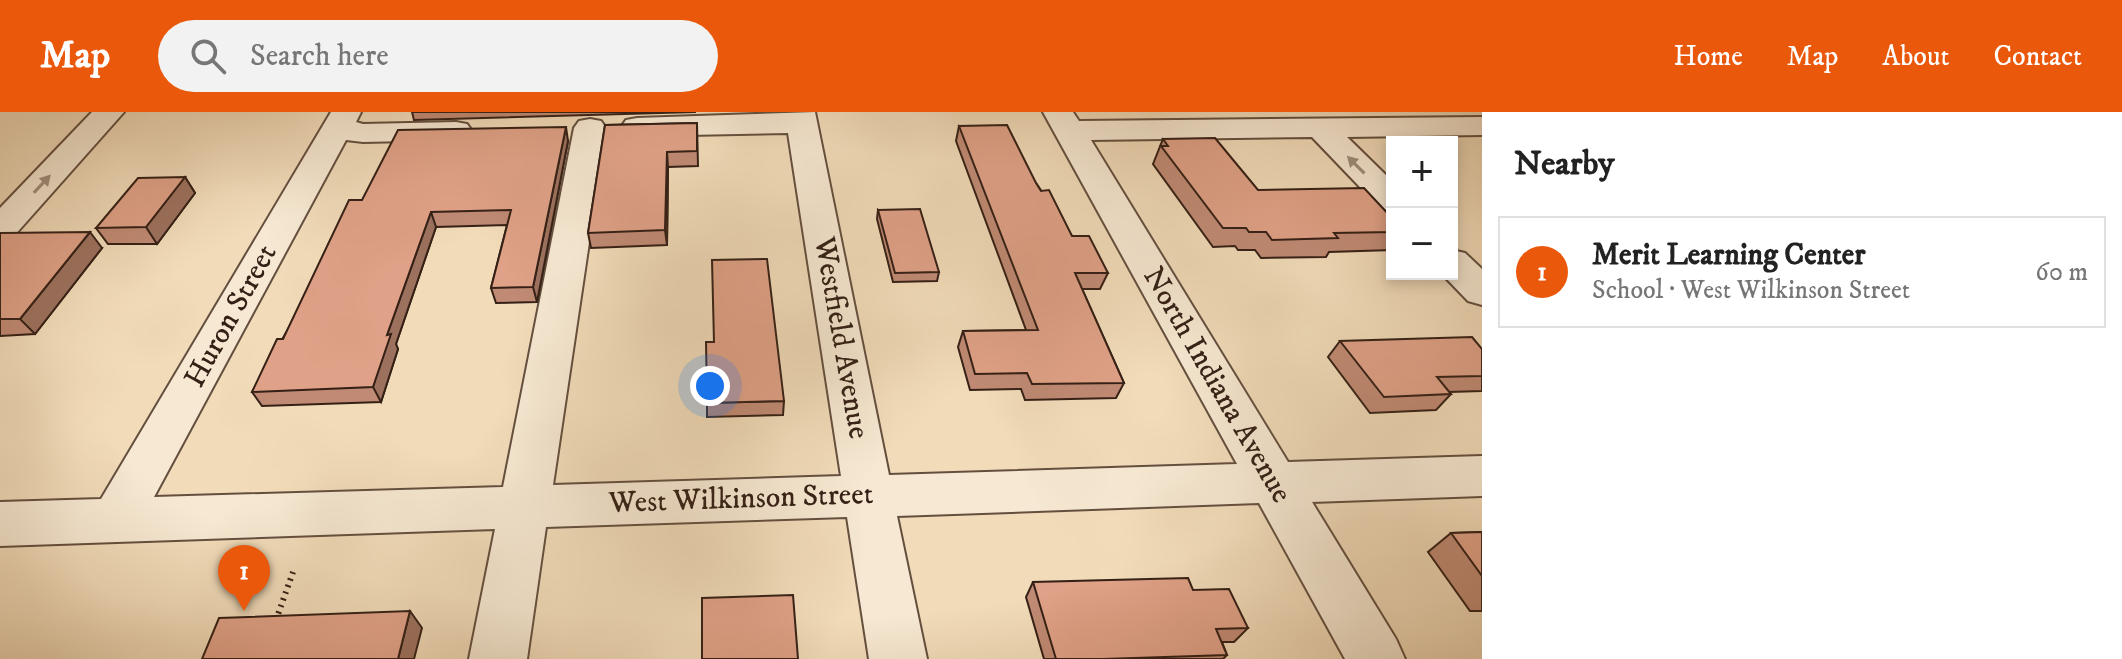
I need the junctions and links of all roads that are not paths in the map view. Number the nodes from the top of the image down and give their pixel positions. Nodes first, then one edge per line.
1 (109, 112) edge
2 (801, 118) edge
3 (341, 121) edge
4 (1171, 121) edge
5 (1065, 122) edge
6 (1458, 122) edge
7 (1320, 128) junction
8 (484, 131) edge
9 (1386, 195) edge
10 (0, 229) edge
11 (1458, 268) edge
12 (1482, 292) edge
13 (1482, 476) edge
14 (1274, 485) junction
15 (869, 494) junction
16 (524, 507) junction
17 (116, 519) junction
18 (0, 524) edge
19 (498, 659) edge
20 (898, 659) edge
21 (1376, 659) edge

10 -> 1 street
2 - 15 street, Westfield Avenue
2 - 16 street
3 - 8 street
3 - 17 street, Huron Street
4 - 5 street
4 - 7 street
5 - 14 street, North Indiana Avenue
6 - 7 street
9 -> 7 street
11 - 12 street
13 - 14 street, West Wilkinson Street
14 - 15 street, West Wilkinson Street
14 - 21 street, North Indiana Avenue
15 - 16 street, West Wilkinson Street
15 - 20 street, Westfield Avenue
16 - 17 street, West Wilkinson Street
16 - 19 street
17 - 18 street, West Wilkinson Street

